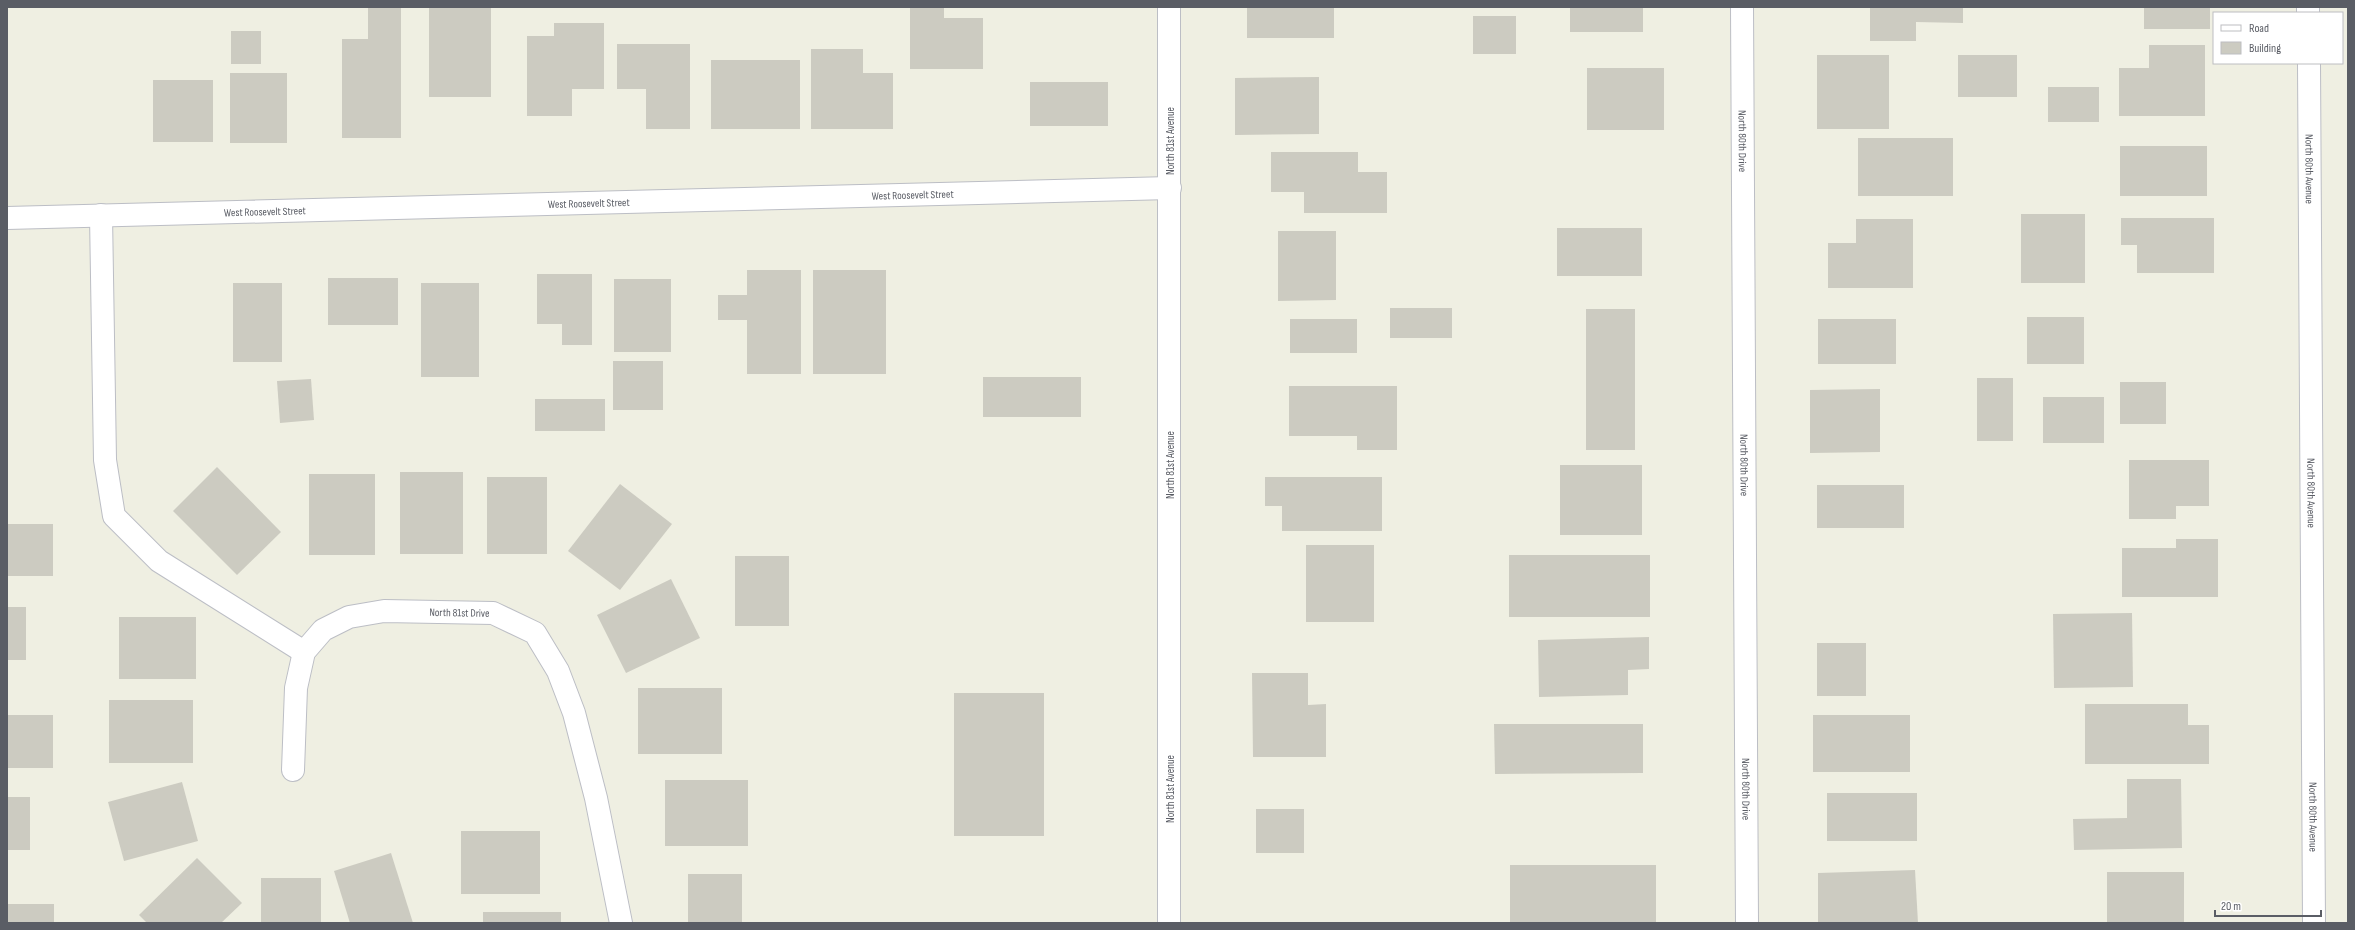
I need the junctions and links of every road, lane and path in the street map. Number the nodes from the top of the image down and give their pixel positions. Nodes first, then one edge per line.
1 (1169, 7) edge
2 (1742, 7) edge
3 (2308, 64) edge
4 (1170, 188) junction
5 (102, 215) junction
6 (7, 218) edge
7 (304, 652) junction
8 (293, 770) dead end
9 (621, 923) edge
10 (1170, 923) edge
11 (1747, 923) edge
12 (2314, 923) edge

1 - 4 street, North 81st Avenue
2 - 11 street, North 80th Drive
3 - 12 street, North 80th Avenue
4 - 5 street, West Roosevelt Street
4 - 10 street, North 81st Avenue
5 - 6 street, West Roosevelt Street
5 - 7 street
7 - 8 street, North 81st Drive
7 - 9 street, North 81st Drive

